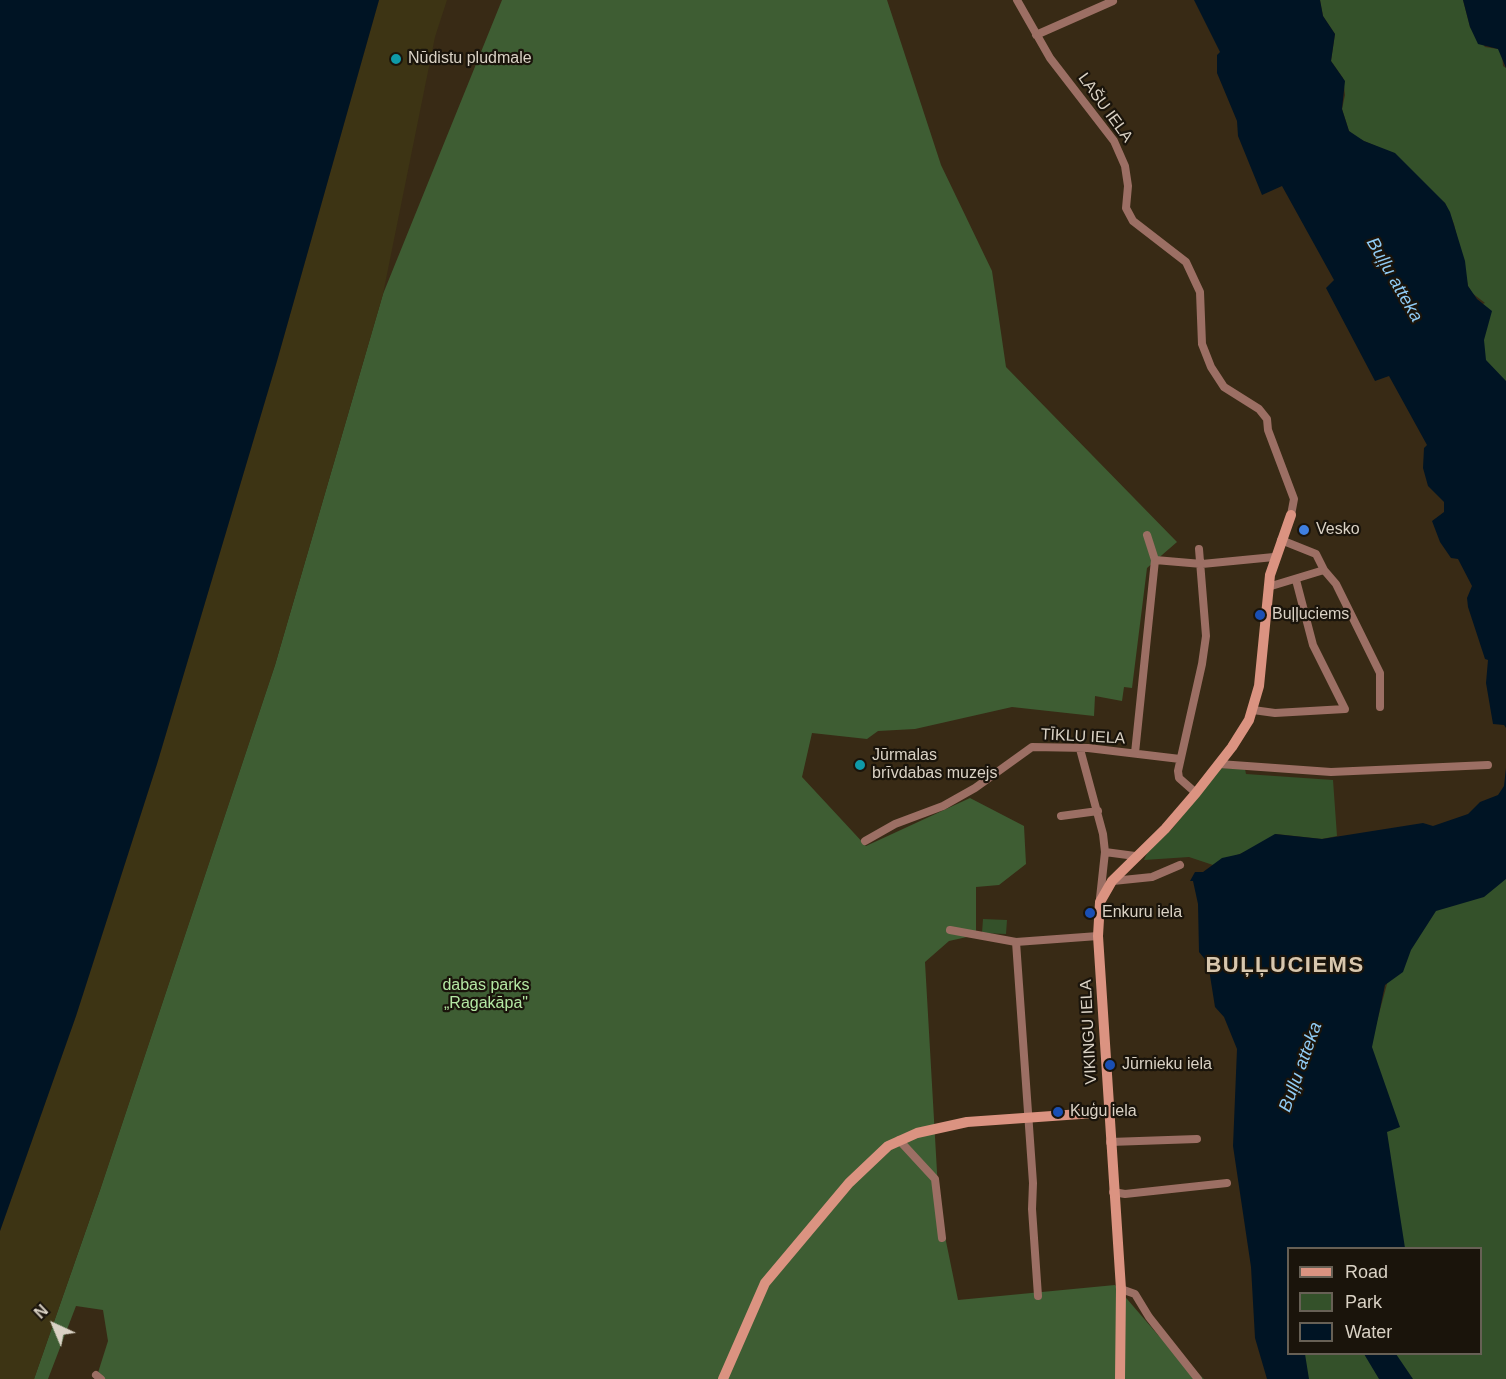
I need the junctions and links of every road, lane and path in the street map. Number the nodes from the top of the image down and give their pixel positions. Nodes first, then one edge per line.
1 (1017, 0) edge
2 (1113, 1) edge
3 (1036, 35) junction
4 (1291, 515) joint
5 (1137, 536) dead end
6 (1281, 540) junction
7 (1199, 549) dead end
8 (1274, 557) junction
9 (1155, 560) junction
10 (1202, 564) junction
11 (1324, 570) junction
12 (1296, 580) junction
13 (1268, 587) junction
14 (1380, 707) dead end
15 (1253, 710) junction
16 (1080, 749) junction
17 (1135, 753) junction
18 (1180, 759) junction
19 (1219, 764) junction
20 (1488, 765) dead end
21 (1196, 793) junction
22 (1098, 811) junction
23 (1061, 816) dead end
24 (865, 841) dead end
25 (1105, 852) junction
26 (1135, 856) junction
27 (1180, 865) dead end
28 (1112, 881) junction
29 (1100, 902) junction
30 (950, 930) dead end
31 (1098, 936) junction
32 (1016, 942) junction
33 (1108, 1112) junction
34 (1028, 1118) junction
35 (1197, 1139) dead end
36 (898, 1140) junction
37 (1110, 1142) junction
38 (1227, 1183) dead end
39 (1113, 1192) junction
40 (942, 1238) dead end
41 (1121, 1289) junction
42 (1038, 1296) dead end
43 (723, 1379) edge
44 (1120, 1379) edge
45 (1198, 1379) edge

1 - 3 street, LAŠU IELA
2 - 3 street
3 - 4 street, LAŠU IELA
4 - 6 street, LAŠU IELA
5 - 9 street
6 - 8 street, LAŠU IELA
6 - 11 street
7 - 10 street
8 - 10 street
8 - 13 street, LAŠU IELA
9 - 10 street
9 - 17 street
10 - 18 street
11 - 12 street
11 - 14 street
12 - 13 street
12 - 15 street
13 - 15 street, LAŠU IELA
15 - 19 street, LAŠU IELA
16 - 17 street, TĪKLU IELA
16 - 22 street
16 - 24 street, TĪKLU IELA
17 - 18 street, TĪKLU IELA
18 - 21 street
19 - 20 street
19 - 21 street, VIKINGU IELA
21 - 26 street, VIKINGU IELA
22 - 23 street
22 - 25 street
25 - 26 street
25 - 29 street
26 - 28 street, VIKINGU IELA
27 - 28 street
28 - 29 street, VIKINGU IELA
29 - 31 street, VIKINGU IELA
30 - 32 street
31 - 32 street
31 - 33 street, VIKINGU IELA
32 - 34 street
33 - 34 street
33 - 37 street, VIKINGU IELA
34 - 36 street
34 - 42 street
35 - 37 street
36 - 40 street
36 - 43 street
37 - 39 street, VIKINGU IELA
38 - 39 street
39 - 41 street, VIKINGU IELA
41 - 44 street, VIKINGU IELA
41 - 45 street

